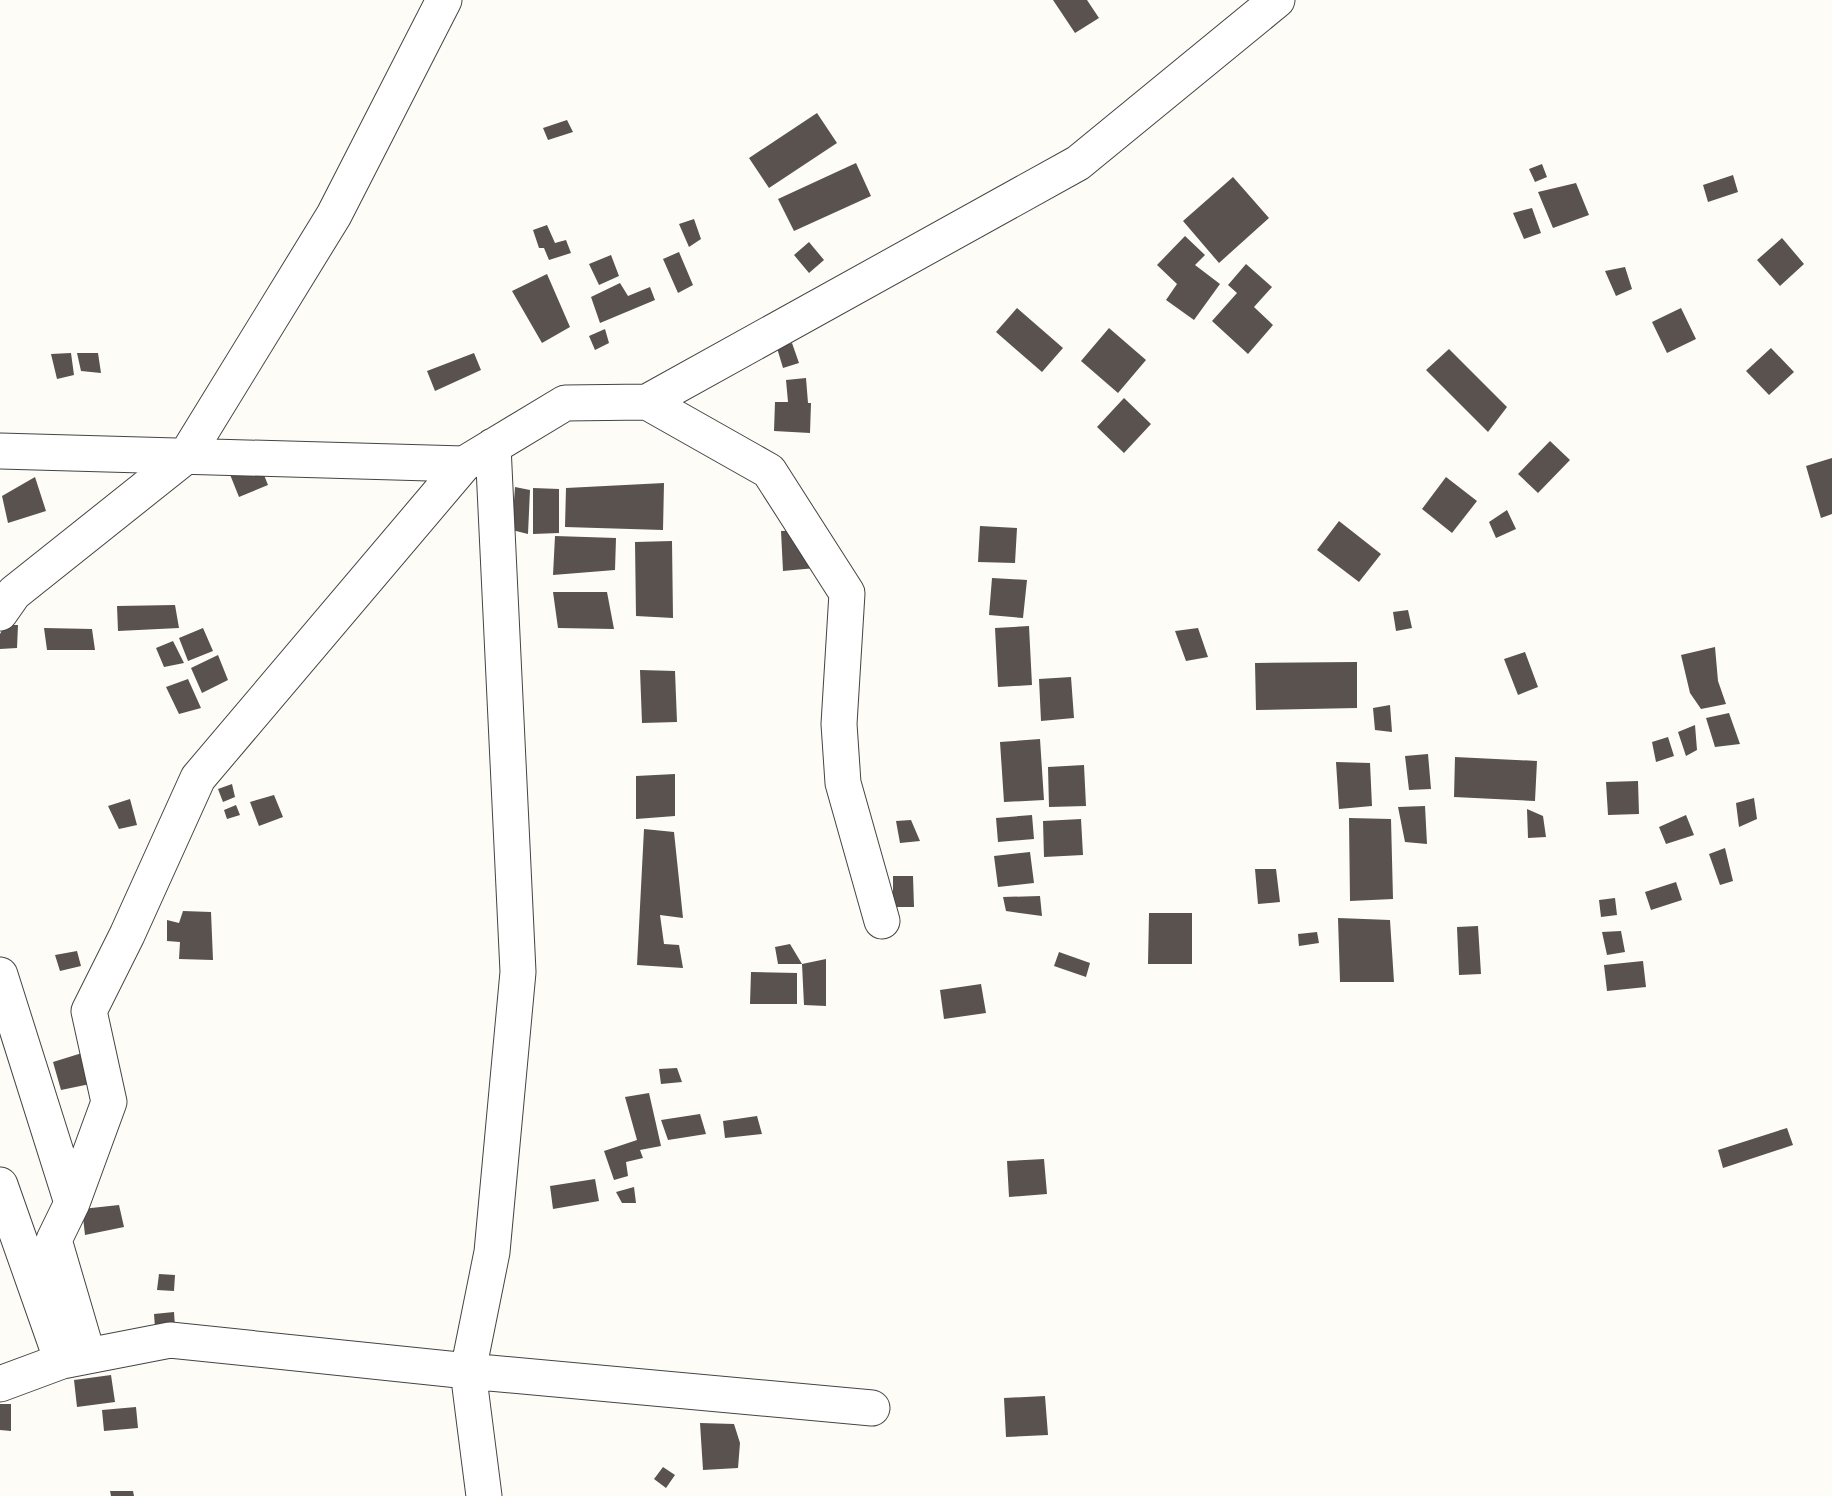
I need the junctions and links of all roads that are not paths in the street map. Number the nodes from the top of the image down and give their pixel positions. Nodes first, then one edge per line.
1 (444, 0) edge
2 (1277, 0) edge
3 (647, 402) junction
4 (494, 446) junction
5 (0, 451) edge
6 (186, 456) junction
7 (464, 464) junction
8 (0, 612) edge
9 (882, 920) dead end
10 (0, 975) edge
11 (0, 1185) edge
12 (72, 1203) junction
13 (75, 1358) junction
14 (468, 1371) junction
15 (0, 1384) edge
16 (872, 1408) dead end
17 (484, 1496) edge

1 - 6 street
2 - 3 street
3 - 4 street
3 - 9 street
4 - 7 street
4 - 14 street
5 - 6 street
6 - 7 street
6 - 8 street
7 - 12 street
10 - 12 street
11 - 13 street
12 - 13 street
13 - 14 street
13 - 15 street
14 - 16 street
14 - 17 street

